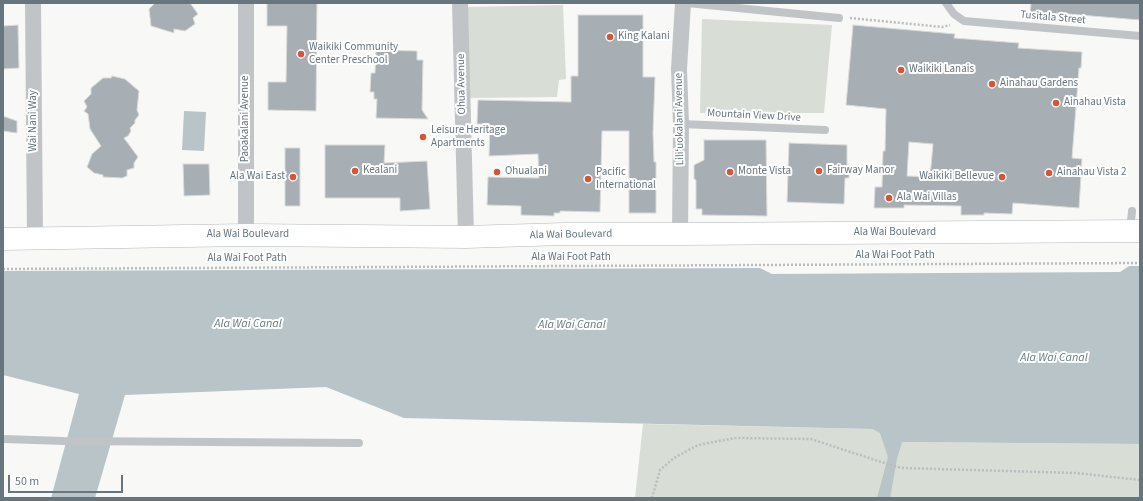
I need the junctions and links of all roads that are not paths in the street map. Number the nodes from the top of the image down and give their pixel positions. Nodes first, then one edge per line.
1 (33, 3) edge
2 (246, 3) edge
3 (460, 3) edge
4 (683, 3) edge
5 (687, 3) edge
6 (946, 3) edge
7 (839, 18) road end
8 (1140, 36) edge
9 (681, 124) junction
10 (825, 130) dead end
11 (1134, 224) edge
12 (680, 234) junction
13 (246, 235) junction
14 (466, 237) junction
15 (35, 238) junction
16 (3, 239) edge
17 (3, 439) edge
18 (359, 443) dead end

1 - 15 street, Wai Nani Way
2 - 13 street, Paoakalani Avenue
3 - 14 street, Ohua Avenue
4 - 9 street, Liliʻuokalani Avenue
5 - 7 lane
6 - 8 lane, Tusitala Street
9 - 10 lane, Mountain View Drive
9 - 12 street, Liliʻuokalani Avenue
11 - 12 main road, Ala Wai Boulevard
12 - 14 main road, Ala Wai Boulevard
13 - 14 main road, Ala Wai Boulevard
13 - 15 main road, Ala Wai Boulevard
15 - 16 main road, Ala Wai Boulevard
17 - 18 lane

